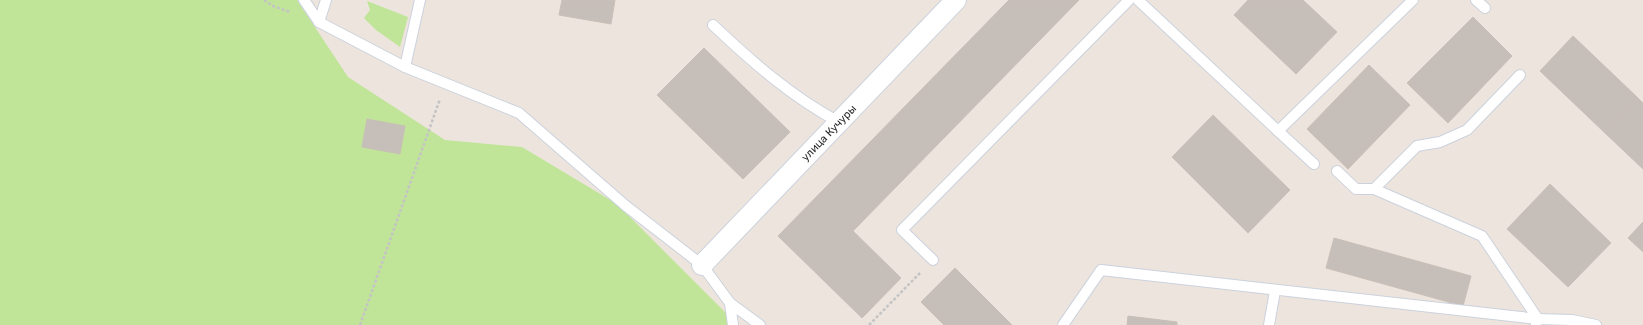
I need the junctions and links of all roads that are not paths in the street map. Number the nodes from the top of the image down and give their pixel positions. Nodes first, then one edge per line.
1 (304, 0) edge
2 (326, 0) edge
3 (420, 0) edge
4 (956, 0) edge
5 (1129, 0) edge
6 (1138, 0) edge
7 (1413, 0) edge
8 (1476, 0) edge
9 (1485, 8) dead end
10 (318, 22) junction
11 (713, 26) dead end
12 (405, 67) junction
13 (1520, 75) dead end
14 (839, 122) junction
15 (1278, 131) junction
16 (1314, 164) dead end
17 (1338, 172) dead end
18 (1374, 189) junction
19 (933, 260) road end
20 (702, 265) junction
21 (1275, 291) junction
22 (730, 303) junction
23 (1537, 322) edge
24 (733, 325) edge
25 (760, 325) edge
26 (1063, 325) edge
27 (1269, 325) edge
28 (1596, 325) edge

1 - 10 lane
2 - 10 lane
3 - 12 lane
4 - 14 street, улица Кучуры
5 - 19 lane
6 - 15 lane
7 - 15 lane
8 - 9 lane
10 - 12 lane
11 - 14 lane
12 - 20 lane
13 - 18 lane
14 - 20 street, улица Кучуры
15 - 16 lane
17 - 18 lane
18 - 23 lane
20 - 22 lane
21 - 23 lane
21 - 26 lane
21 - 27 lane
22 - 24 lane
22 - 25 lane
23 - 28 lane

